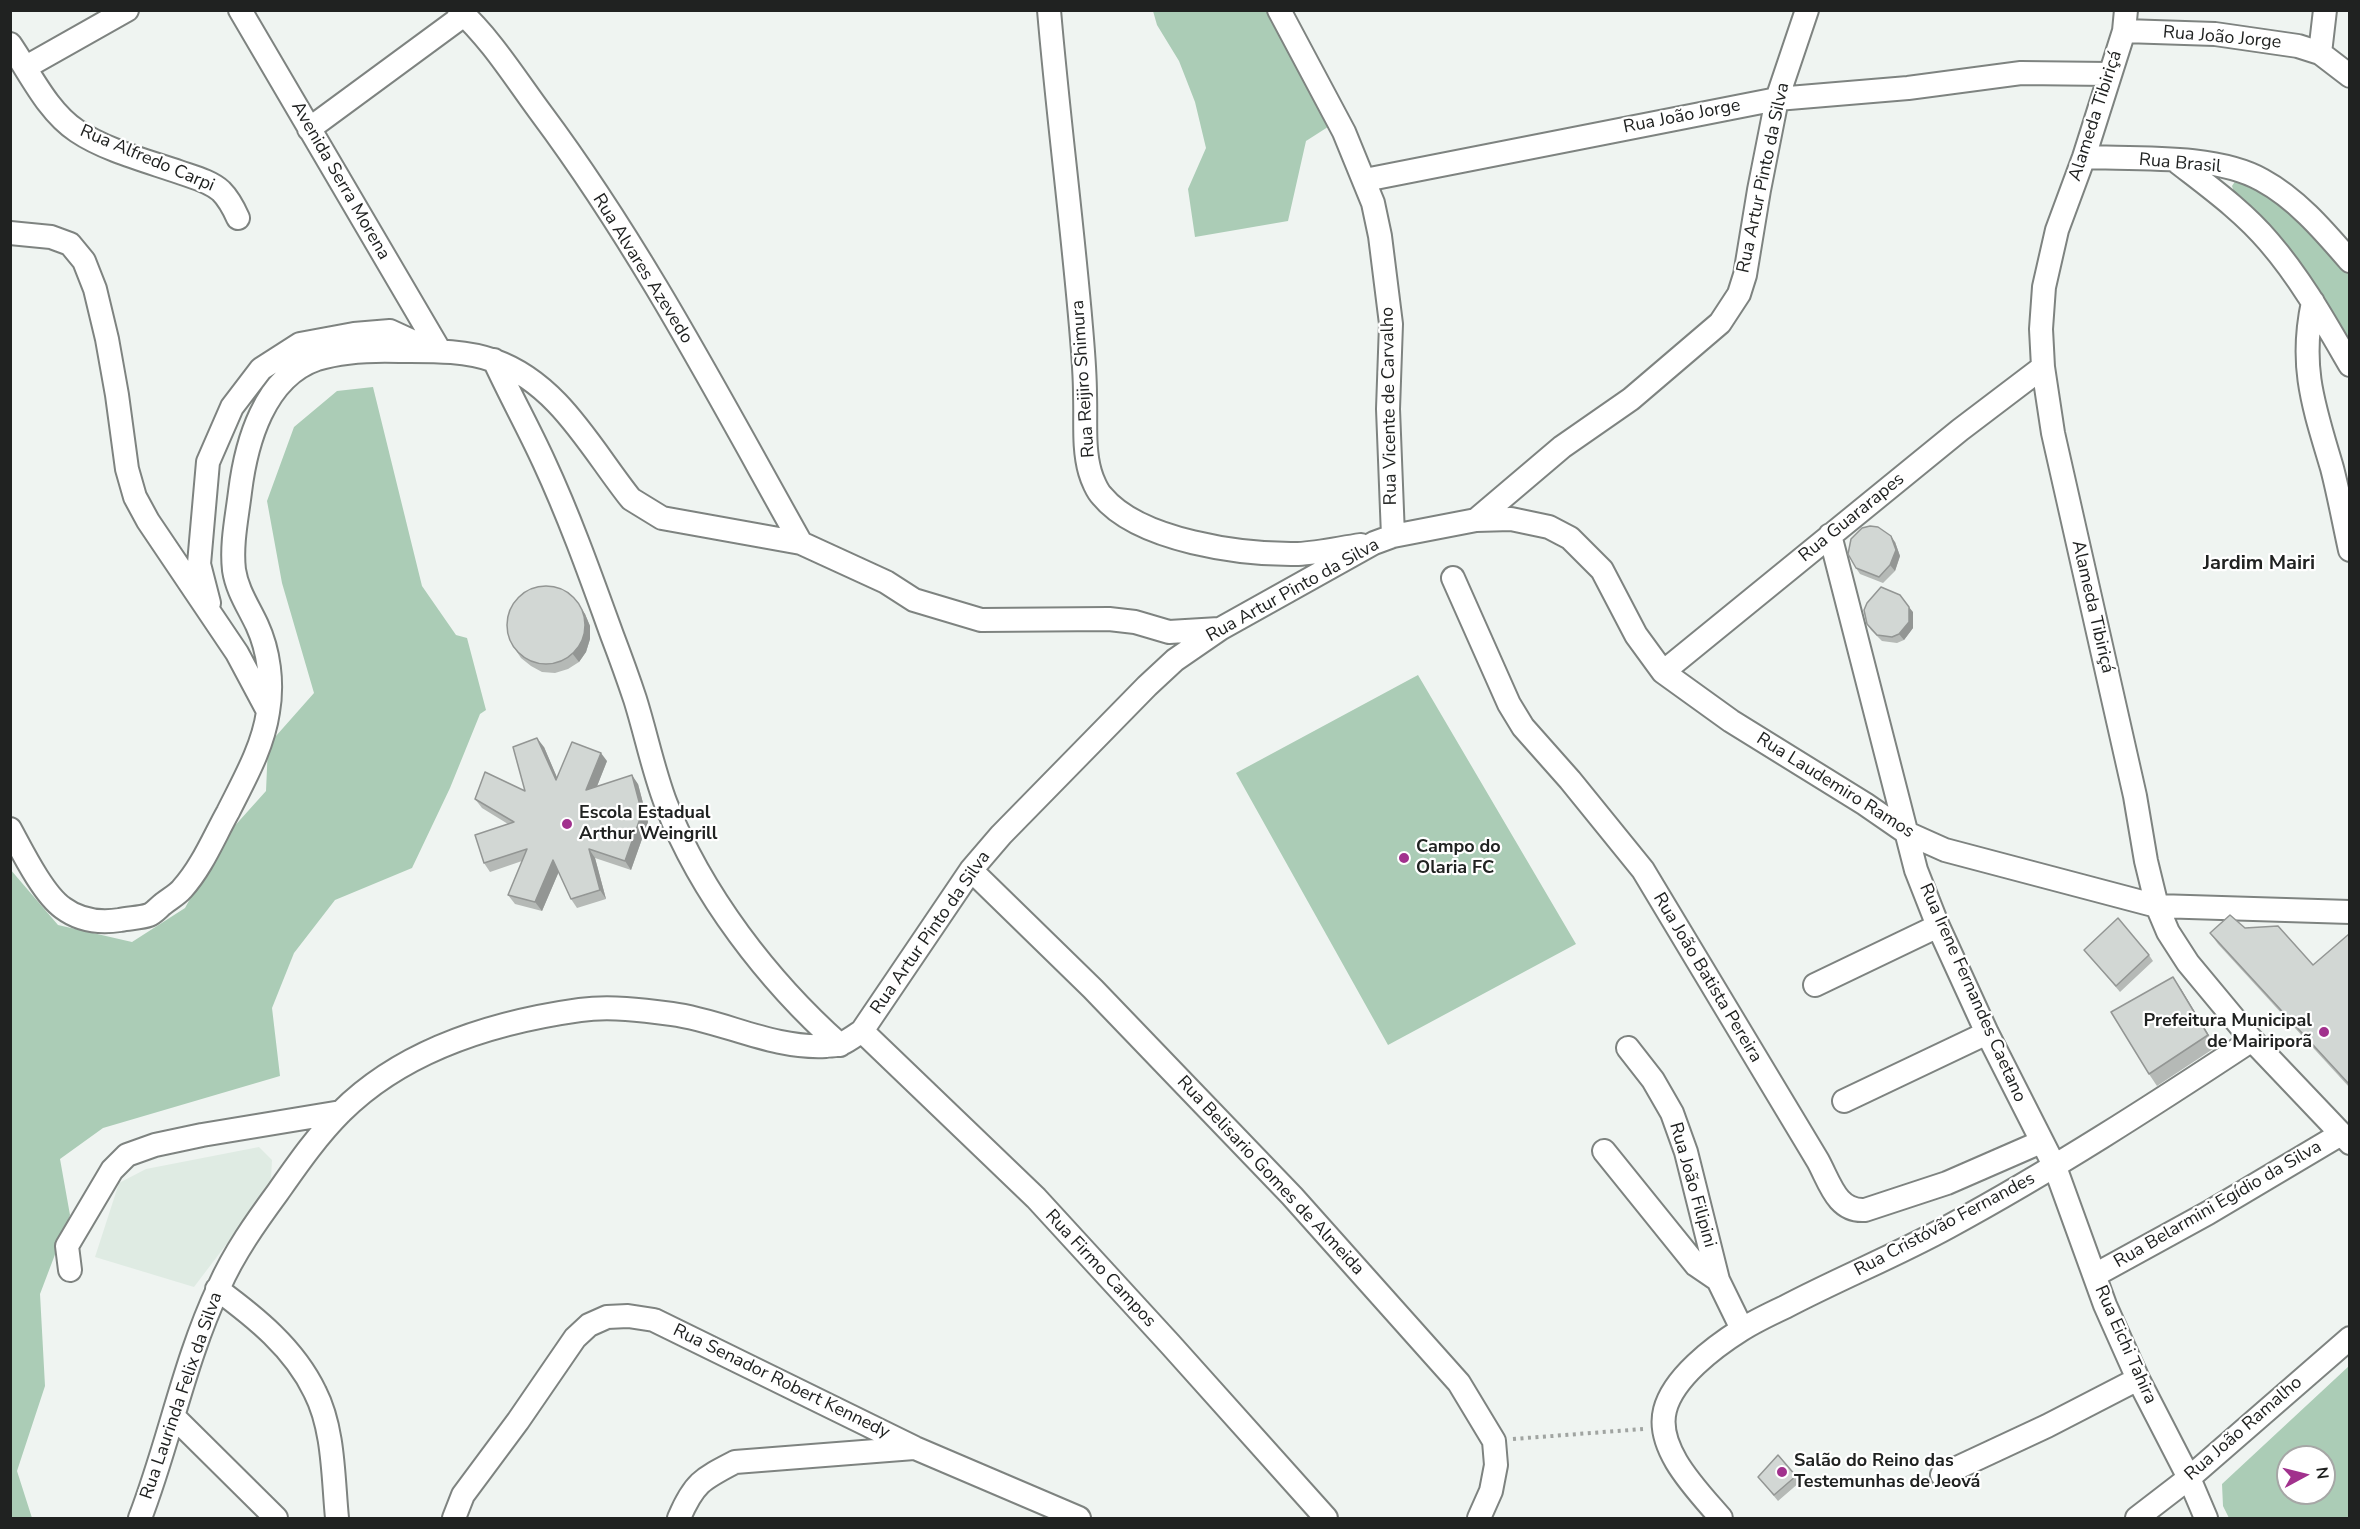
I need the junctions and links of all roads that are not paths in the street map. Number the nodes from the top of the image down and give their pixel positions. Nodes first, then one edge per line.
1 (127, 10) edge
2 (240, 10) edge
3 (1049, 10) edge
4 (1279, 10) edge
5 (1807, 10) edge
6 (2325, 10) edge
7 (461, 13) edge
8 (2125, 21) edge
9 (10, 44) edge
10 (2320, 53) junction
11 (26, 67) junction
12 (2109, 74) junction
13 (2349, 76) edge
14 (1777, 99) junction
15 (309, 129) junction
16 (2084, 157) junction
17 (2176, 161) junction
18 (1365, 180) junction
19 (238, 218) dead end
20 (10, 233) edge
21 (2349, 261) edge
22 (2313, 302) junction
23 (438, 351) junction
24 (494, 360) junction
25 (2349, 365) edge
26 (2043, 368) junction
27 (2341, 466) edge
28 (1476, 520) junction
29 (1830, 535) junction
30 (1384, 540) junction
31 (801, 543) junction
32 (2349, 550) edge
33 (1453, 578) dead end
34 (213, 619) junction
35 (1220, 629) junction
36 (1663, 672) junction
37 (268, 712) junction
38 (10, 829) edge
39 (1906, 833) junction
40 (971, 870) junction
41 (2157, 906) junction
42 (2349, 912) edge
43 (1938, 926) junction
44 (1815, 985) dead end
45 (862, 1031) junction
46 (1987, 1033) junction
47 (2252, 1040) junction
48 (840, 1045) junction
49 (1628, 1048) dead end
50 (1844, 1101) dead end
51 (341, 1112) junction
52 (2345, 1139) edge
53 (2041, 1142) junction
54 (1604, 1151) dead end
55 (2055, 1167) junction
56 (70, 1270) dead end
57 (2095, 1275) junction
58 (1718, 1280) junction
59 (218, 1289) junction
60 (1742, 1329) junction
61 (2349, 1338) edge
62 (2138, 1379) junction
63 (174, 1417) junction
64 (915, 1448) junction
65 (1942, 1475) dead end
66 (2188, 1478) junction
67 (140, 1518) edge
68 (276, 1518) edge
69 (337, 1518) edge
70 (454, 1518) edge
71 (679, 1518) edge
72 (1079, 1518) edge
73 (1326, 1518) edge
74 (1479, 1518) edge
75 (1721, 1518) edge
76 (2137, 1518) edge
77 (2206, 1518) edge

1 - 11 street
2 - 15 street, Avenida Serra Morena
3 - 30 street, Rua Reijiro Shimura
4 - 18 street, Rua Vicente de Carvalho
5 - 14 street, Rua Artur Pinto da Silva
6 - 10 street
7 - 15 street
7 - 31 street, Rua Alvares Azevedo
8 - 10 street, Rua João Jorge
8 - 12 street, Alameda Tibiriçá
9 - 11 street, Rua Alfredo Carpi
10 - 13 street
11 - 19 street, Rua Alfredo Carpi
12 - 14 street, Rua João Jorge
12 - 16 street, Alameda Tibiriçá
14 - 18 street, Rua João Jorge
14 - 28 street, Rua Artur Pinto da Silva
15 - 23 street, Avenida Serra Morena
16 - 17 street, Rua Brasil
16 - 26 street, Alameda Tibiriçá
17 - 21 street, Rua Brasil
17 - 22 street
18 - 30 street, Rua Vicente de Carvalho
20 - 34 street
22 - 25 street
22 - 27 street
23 - 24 street
23 - 34 street
23 - 37 street
24 - 31 street
24 - 48 street
26 - 29 street, Rua Guararapes
26 - 41 street, Alameda Tibiriçá
27 - 32 street
28 - 30 street, Rua Artur Pinto da Silva
28 - 36 street, Rua Laudemiro Ramos
29 - 36 street, Rua Guararapes
29 - 39 street, Rua Irene Fernandes Caetano
30 - 35 street, Rua Artur Pinto da Silva
31 - 35 street
33 - 53 street, Rua João Batista Pereira
34 - 37 street
35 - 40 street, Rua Artur Pinto da Silva
36 - 39 street, Rua Laudemiro Ramos
37 - 38 street
39 - 41 street, Rua Laudemiro Ramos
39 - 43 street, Rua Irene Fernandes Caetano
40 - 45 street, Rua Artur Pinto da Silva
40 - 74 street, Rua Belisario Gomes de Almeida
41 - 42 street, Rua Laudemiro Ramos
41 - 47 street, Alameda Tibiriçá
43 - 44 street
43 - 46 street, Rua Irene Fernandes Caetano
45 - 48 street, Rua Laurinda Felix da Silva
45 - 73 street, Rua Firmo Campos
46 - 50 street
46 - 53 street, Rua Irene Fernandes Caetano
47 - 52 street, Alameda Tibiriçá
47 - 55 street, Rua Cristóvão Fernandes
48 - 51 street, Rua Laurinda Felix da Silva
49 - 58 street, Rua João Filipini
51 - 56 street
51 - 59 street, Rua Laurinda Felix da Silva
52 - 57 street, Rua Belarmini Egídio da Silva
53 - 55 street, Rua Irene Fernandes Caetano
54 - 58 street
55 - 57 street, Rua Eichi Tahira
55 - 60 street, Rua Cristóvão Fernandes
57 - 62 street, Rua Eichi Tahira
58 - 60 street, Rua João Filipini
59 - 63 street, Rua Laurinda Felix da Silva
59 - 69 street
60 - 75 street, Rua Cristóvão Fernandes
61 - 66 street, Rua João Ramalho
62 - 65 street
62 - 66 street, Rua Eichi Tahira
63 - 67 street, Rua Laurinda Felix da Silva
63 - 68 street
64 - 70 street, Rua Senador Robert Kennedy
64 - 71 street
64 - 72 street, Rua Senador Robert Kennedy
66 - 76 street, Rua João Ramalho
66 - 77 street, Rua Eichi Tahira

